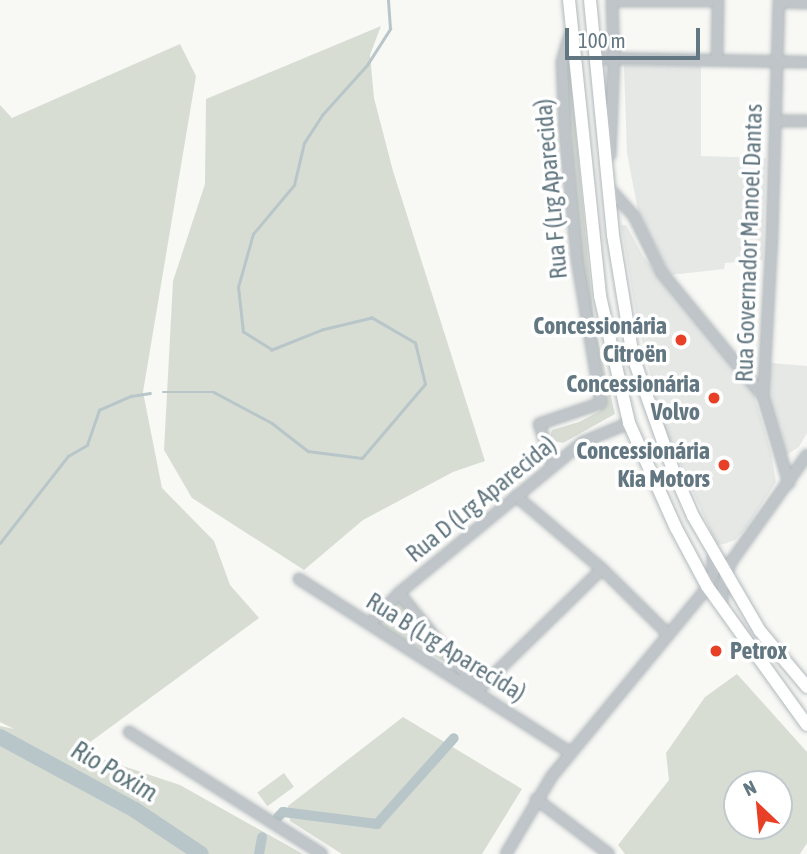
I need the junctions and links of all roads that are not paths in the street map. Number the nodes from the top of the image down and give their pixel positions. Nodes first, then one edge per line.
1 (569, 0) edge
2 (590, 0) edge
3 (612, 0) edge
4 (670, 1) edge
5 (718, 1) edge
6 (779, 1) edge
7 (807, 3) edge
8 (571, 30) junction
9 (596, 58) junction
10 (614, 58) junction
11 (716, 60) junction
12 (777, 61) junction
13 (807, 62) edge
14 (775, 121) junction
15 (807, 121) edge
16 (608, 189) junction
17 (764, 363) junction
18 (738, 365) junction
19 (763, 396) junction
20 (629, 423) junction
21 (807, 455) edge
22 (553, 466) junction
23 (789, 483) junction
24 (516, 496) junction
25 (713, 553) junction
26 (601, 569) junction
27 (725, 575) junction
28 (299, 579) dead end
29 (707, 586) junction
30 (399, 593) junction
31 (722, 608) junction
32 (370, 624) junction
33 (668, 635) junction
34 (807, 687) edge
35 (478, 690) junction
36 (807, 725) edge
37 (129, 732) dead end
38 (570, 752) junction
39 (536, 799) junction
40 (322, 854) edge
41 (506, 854) edge
42 (609, 854) edge

1 - 8 main road
2 - 9 main road
3 - 4 street
3 - 10 street
4 - 5 street
5 - 11 street
6 - 7 street
6 - 12 street, Rua Governador Manoel Dantas
8 - 20 main road
8 - 22 street, Rua F (Lrg Aparecida)
9 - 10 street
9 - 16 main road
10 - 11 street
10 - 16 street
11 - 12 street
12 - 13 street
12 - 14 street, Rua Governador Manoel Dantas
14 - 15 street
14 - 17 street, Rua Governador Manoel Dantas
16 - 18 street
16 - 25 main road
17 - 18 street
17 - 19 street, Rua Governador Manoel Dantas
18 - 19 street
19 - 23 street, Rua Governador Manoel Dantas
20 - 22 street, Rua D (Lrg Aparecida)
20 - 29 main road
21 - 23 street
22 - 24 street, Rua D (Lrg Aparecida)
23 - 27 street
24 - 26 street
24 - 30 street, Rua D (Lrg Aparecida)
25 - 27 main road
25 - 29 street
26 - 33 street
26 - 35 street
27 - 31 street
27 - 34 main road
28 - 32 street, Rua B (Lrg Aparecida)
29 - 31 main road
29 - 33 street
30 - 32 street, Rua D (Lrg Aparecida)
30 - 35 street
31 - 36 main road
32 - 35 street, Rua B (Lrg Aparecida)
33 - 38 street
35 - 38 street, Rua B (Lrg Aparecida)
37 - 40 street
38 - 39 street
39 - 41 street
39 - 42 street

